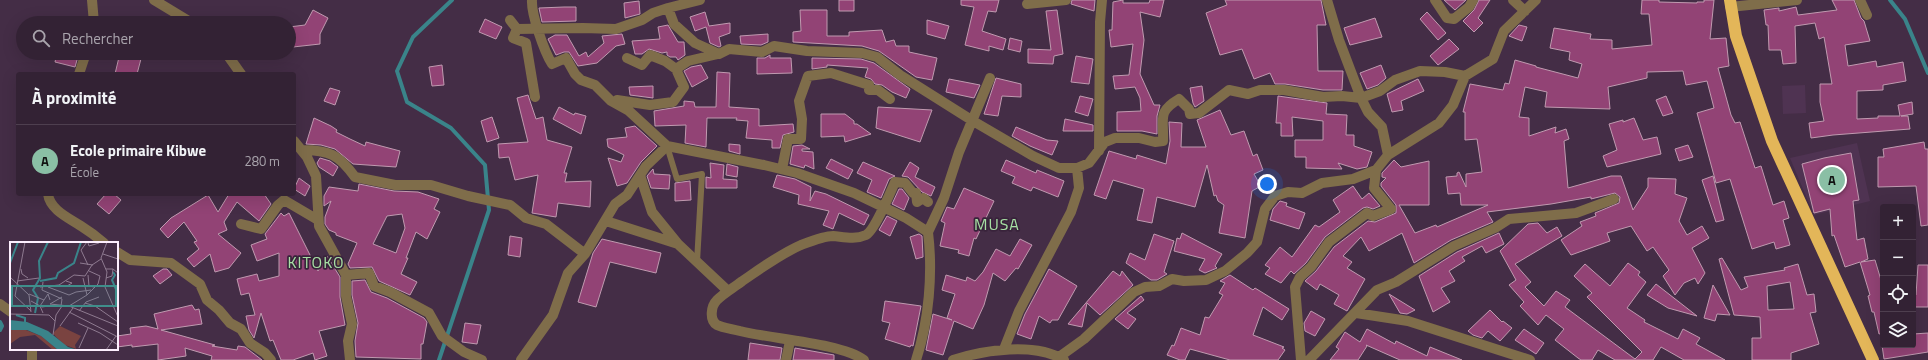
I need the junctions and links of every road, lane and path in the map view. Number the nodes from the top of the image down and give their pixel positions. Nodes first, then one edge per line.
1 (92, 0) edge
2 (154, 0) edge
3 (532, 0) edge
4 (700, 0) edge
5 (1066, 0) edge
6 (1102, 0) edge
7 (1327, 0) edge
8 (1435, 0) edge
9 (1473, 0) edge
10 (1513, 0) edge
11 (1536, 0) edge
12 (1797, 0) edge
13 (1860, 0) edge
14 (1730, 3) edge
15 (1027, 4) dead end
16 (668, 8) junction
17 (1525, 11) junction
18 (1867, 15) dead end
19 (93, 16) edge
20 (180, 16) edge
21 (510, 20) dead end
22 (517, 29) junction
23 (539, 29) junction
24 (718, 54) junction
25 (627, 58) dead end
26 (84, 60) edge
27 (231, 60) edge
28 (676, 69) junction
29 (80, 72) edge
30 (240, 72) edge
31 (1465, 76) junction
32 (990, 78) dead end
33 (535, 97) dead end
34 (607, 98) junction
35 (1361, 98) junction
36 (890, 99) dead end
37 (973, 121) junction
38 (296, 143) edge
39 (667, 146) junction
40 (302, 150) junction
41 (1099, 151) junction
42 (1388, 155) junction
43 (1077, 168) junction
44 (782, 169) junction
45 (1376, 170) junction
46 (640, 175) junction
47 (48, 196) edge
48 (284, 197) edge
49 (1614, 199) dead end
50 (928, 202) dead end
51 (884, 207) junction
52 (318, 220) junction
53 (606, 221) junction
54 (241, 224) dead end
55 (928, 232) junction
56 (103, 242) edge
57 (678, 244) junction
58 (118, 253) edge
59 (585, 254) junction
60 (697, 262) junction
61 (346, 275) junction
62 (728, 291) junction
63 (0, 304) edge
64 (10, 311) edge
65 (1356, 313) junction
66 (790, 341) junction
67 (1004, 349) junction
68 (1062, 359) edge
69 (271, 360) edge
70 (350, 360) edge
71 (482, 360) edge
72 (521, 360) edge
73 (786, 360) edge
74 (864, 360) edge
75 (916, 360) edge
76 (953, 360) edge
77 (1301, 360) edge
78 (1309, 360) edge
79 (1530, 360) edge
80 (1873, 360) edge

1 - 19 street
2 - 20 street
3 - 23 street
4 - 16 street
5 - 15 street
6 - 41 street
7 - 35 street
8 - 9 street
10 - 17 street
11 - 17 street
12 - 14 street
13 - 18 street
14 - 80 highway
16 - 23 street
16 - 24 street
17 - 31 street
21 - 22 street
22 - 23 street
22 - 33 street
23 - 34 street
24 - 28 street
24 - 37 street
25 - 28 street
26 - 29 street
27 - 30 street
28 - 34 street
31 - 35 street
31 - 42 street
32 - 37 street
34 - 39 street
35 - 41 street
35 - 42 street
36 - 44 street
37 - 43 street
37 - 55 street
38 - 40 street
39 - 44 street
39 - 46 street
39 - 60 lane
40 - 52 street
40 - 59 street
41 - 43 street
42 - 45 street
43 - 67 street
44 - 51 street
45 - 68 street
45 - 77 street
46 - 53 street
46 - 57 street
47 - 56 street
48 - 52 street
48 - 54 street
49 - 65 street
50 - 51 street
51 - 55 street
51 - 62 street
52 - 61 street
53 - 57 street
53 - 59 street
55 - 75 street
57 - 60 street
58 - 69 street
59 - 72 street
60 - 62 street
61 - 70 street
61 - 71 street
62 - 66 street
63 - 64 street
65 - 78 street
65 - 79 street
66 - 73 street
66 - 74 street
67 - 68 street
67 - 76 street

